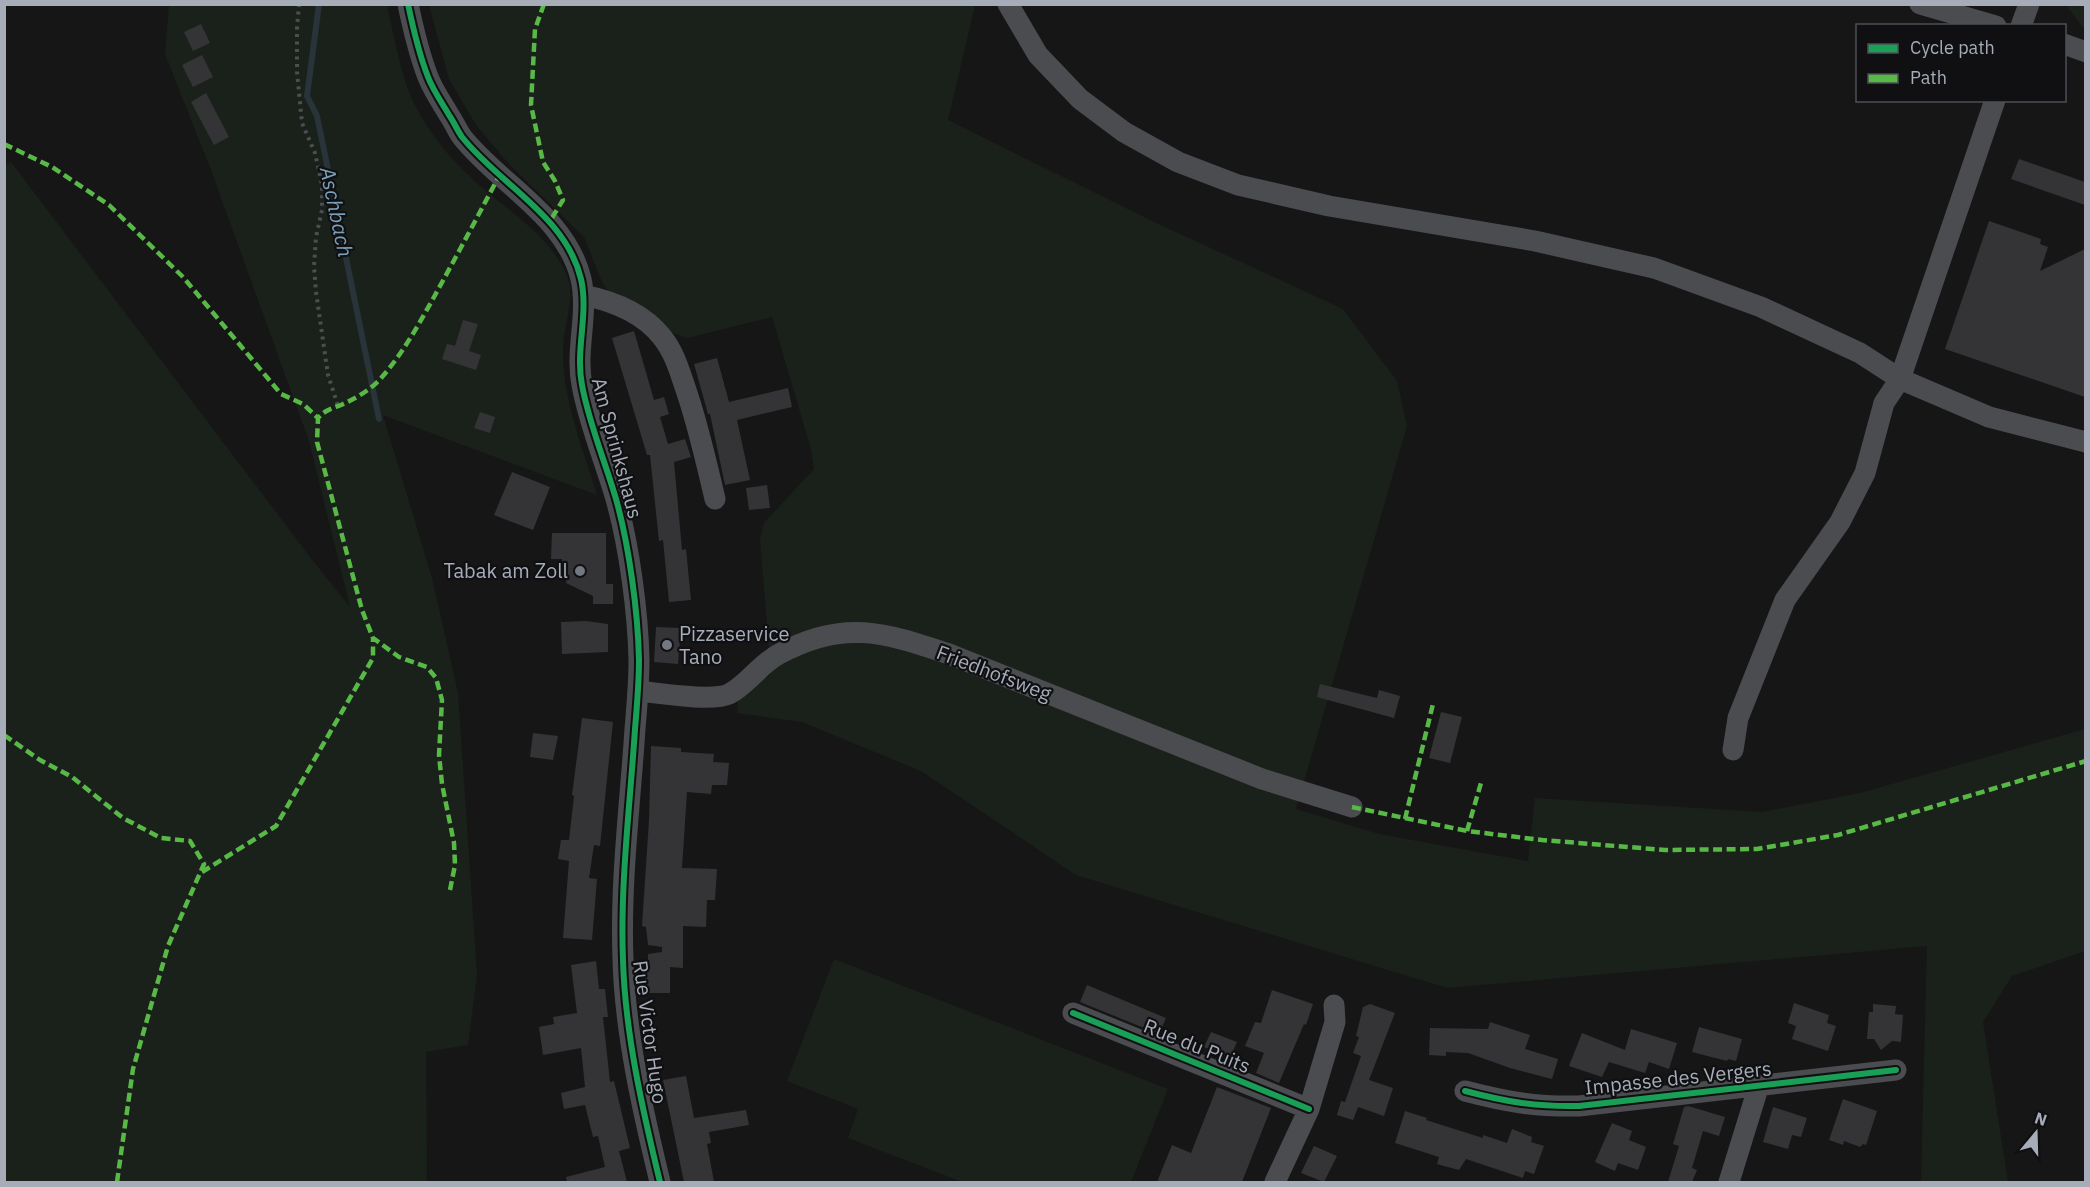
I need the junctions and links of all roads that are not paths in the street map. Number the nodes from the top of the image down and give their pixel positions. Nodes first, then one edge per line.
1 (408, 4) edge
2 (1008, 4) edge
3 (1920, 4) edge
4 (2029, 4) edge
5 (1989, 24) edge
6 (2022, 24) edge
7 (2066, 45) edge
8 (2085, 52) edge
9 (1994, 102) edge
10 (583, 294) junction
11 (1900, 379) junction
12 (2085, 442) edge
13 (715, 499) dead end
14 (638, 691) junction
15 (634, 740) joint
16 (1733, 750) dead end
17 (1352, 807) dead end
18 (1334, 1005) dead end
19 (1073, 1013) dead end
20 (1896, 1070) dead end
21 (1759, 1085) junction
22 (1465, 1091) dead end
23 (1309, 1109) junction
24 (660, 1182) edge
25 (1275, 1182) edge
26 (1729, 1182) edge

1 - 10 street, Am Sprinkshaus
2 - 11 street
3 - 5 street
4 - 6 street
7 - 8 street
9 - 11 street
10 - 13 street
10 - 14 street, Am Sprinkshaus
11 - 12 street
11 - 16 street
14 - 15 street, Am Sprinkshaus
14 - 17 street, Friedhofsweg
15 - 24 street, Rue Victor Hugo
18 - 23 street
19 - 23 street, Rue du Puits
20 - 21 street, Impasse des Vergers
21 - 22 street, Impasse des Vergers
21 - 26 street, Impasse des Vergers
23 - 25 street

